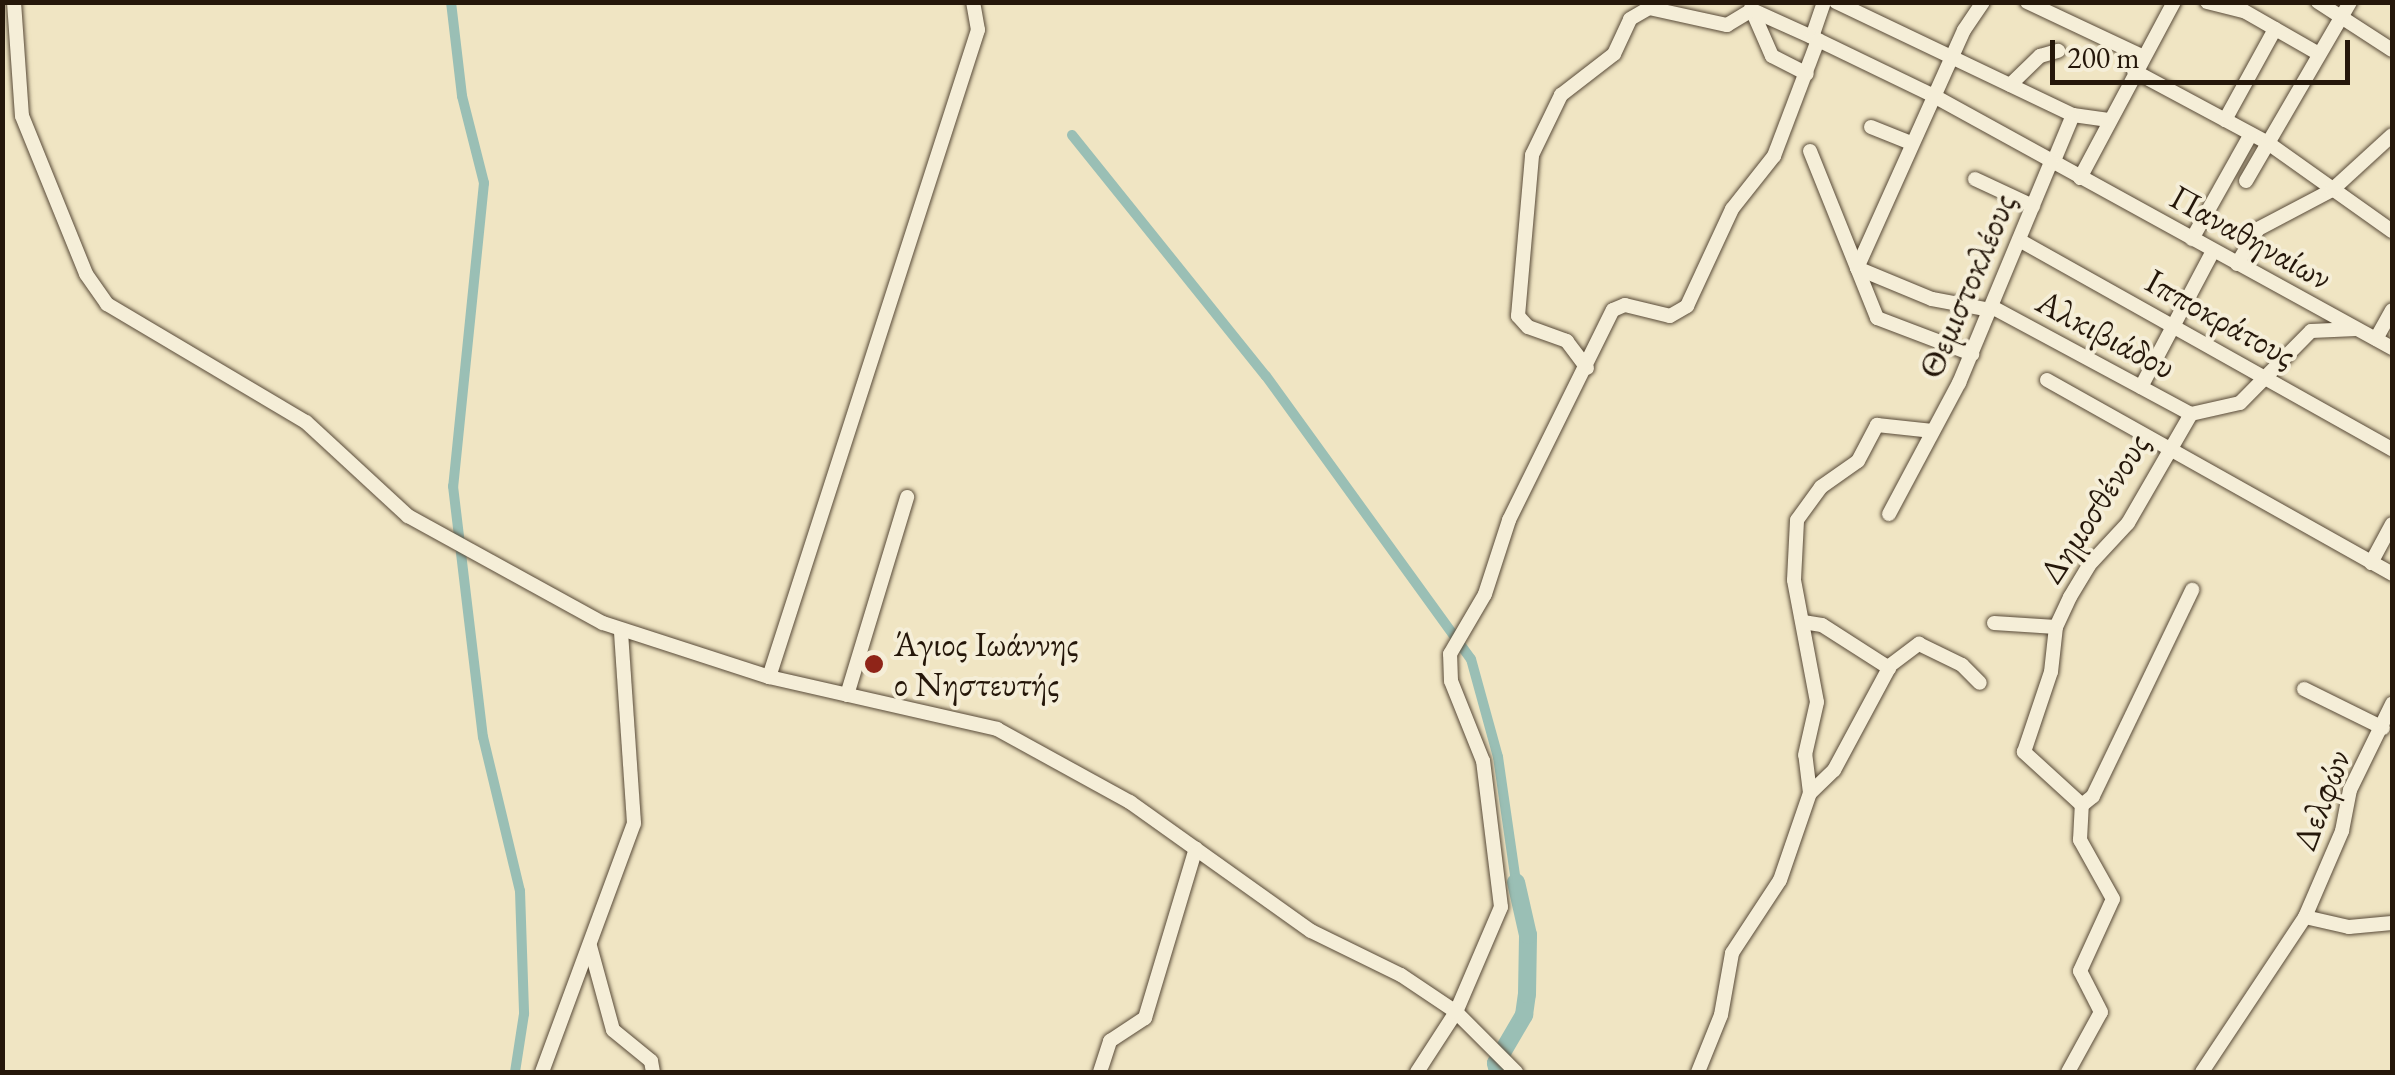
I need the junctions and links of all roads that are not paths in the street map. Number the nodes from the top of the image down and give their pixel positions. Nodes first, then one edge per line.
1 (14, 2) edge
2 (973, 2) edge
3 (1824, 2) edge
4 (1836, 2) edge
5 (1983, 2) edge
6 (2027, 2) edge
7 (2174, 2) edge
8 (2207, 2) edge
9 (2318, 2) edge
10 (1751, 6) edge
11 (2346, 9) edge
12 (2275, 29) junction
13 (1815, 38) junction
14 (2392, 50) edge
15 (2058, 51) dead end
16 (2319, 54) junction
17 (2142, 56) junction
18 (1951, 58) junction
19 (2134, 71) junction
20 (1807, 74) junction
21 (2010, 86) junction
22 (1934, 96) junction
23 (2073, 116) junction
24 (2110, 120) junction
25 (2225, 120) junction
26 (1871, 127) dead end
27 (2251, 134) junction
28 (2392, 135) edge
29 (1911, 143) junction
30 (2268, 143) junction
31 (1810, 151) dead end
32 (2052, 162) junction
33 (2080, 178) junction
34 (1974, 179) dead end
35 (2246, 181) dead end
36 (2332, 190) junction
37 (2033, 206) junction
38 (2392, 228) edge
39 (2192, 239) junction
40 (2020, 240) junction
41 (2214, 251) junction
42 (2237, 264) junction
43 (1857, 268) junction
44 (1991, 309) junction
45 (2391, 317) edge
46 (2174, 325) junction
47 (2356, 329) junction
48 (2376, 340) junction
49 (2392, 348) edge
50 (1972, 354) junction
51 (1588, 368) junction
52 (2266, 377) junction
53 (2047, 380) dead end
54 (2141, 387) junction
55 (2191, 414) junction
56 (1933, 432) junction
57 (2169, 448) junction
58 (2392, 449) edge
59 (907, 497) dead end
60 (1890, 514) dead end
61 (2392, 524) edge
62 (2372, 563) junction
63 (2392, 574) edge
64 (2192, 590) dead end
65 (1803, 622) junction
66 (1994, 624) dead end
67 (2056, 628) junction
68 (621, 630) junction
69 (1888, 666) junction
70 (769, 676) junction
71 (1980, 683) dead end
72 (2304, 689) dead end
73 (848, 695) junction
74 (2392, 704) edge
75 (2382, 728) junction
76 (1810, 793) junction
77 (2082, 805) junction
78 (1196, 848) junction
79 (2306, 917) junction
80 (2392, 923) edge
81 (590, 944) junction
82 (1456, 1012) junction
83 (1512, 1068) edge
84 (542, 1072) edge
85 (654, 1072) edge
86 (1100, 1072) edge
87 (1417, 1072) edge
88 (1698, 1072) edge
89 (2068, 1072) edge
90 (2202, 1072) edge

1 - 68 street
2 - 70 street
3 - 13 street
4 - 18 street
5 - 18 street
6 - 17 street
7 - 17 street
8 - 12 street
9 - 11 street
10 - 13 street, Παναθηναίων
10 - 20 street
10 - 51 street
11 - 14 street
11 - 16 street
12 - 16 street
12 - 25 street
13 - 20 street
13 - 22 street, Παναθηναίων
15 - 21 street
16 - 30 street
17 - 19 street
18 - 21 street
18 - 22 street
19 - 24 street
19 - 25 street
20 - 51 street
21 - 23 street
22 - 29 street
22 - 32 street, Παναθηναίων
23 - 24 street
23 - 32 street, Θεμιστοκλέους
24 - 33 street
25 - 27 street
26 - 29 street
27 - 30 street
27 - 39 street
28 - 36 street
29 - 43 street
30 - 35 street
30 - 36 street
31 - 43 street
32 - 33 street, Παναθηναίων
32 - 37 street, Θεμιστοκλέους
33 - 39 street, Παναθηναίων
34 - 37 street
36 - 38 street
36 - 42 street
37 - 40 street, Θεμιστοκλέους
39 - 41 street, Παναθηναίων
40 - 44 street, Θεμιστοκλέους
40 - 46 street, Ιπποκράτους
41 - 42 street, Παναθηναίων
41 - 46 street
42 - 47 street, Παναθηναίων
43 - 44 street, Αλκιβιάδου
43 - 50 street
44 - 50 street, Θεμιστοκλέους
44 - 54 street, Αλκιβιάδου
45 - 48 street
46 - 52 street, Ιπποκράτους
46 - 54 street
47 - 48 street, Παναθηναίων
47 - 52 street, Δημοσθένους
48 - 49 street, Παναθηναίων
50 - 56 street, Θεμιστοκλέους
51 - 82 street
52 - 55 street, Δημοσθένους
52 - 58 street, Ιπποκράτους
53 - 57 street
54 - 55 street, Αλκιβιάδου
55 - 57 street, Δημοσθένους
56 - 60 street, Θεμιστοκλέους
56 - 65 street
57 - 62 street
57 - 67 street, Δημοσθένους
59 - 73 street
61 - 62 street
62 - 63 street
64 - 77 street
65 - 69 street
65 - 76 street
66 - 67 street
67 - 77 street, Δημοσθένους
68 - 70 street
68 - 81 street
69 - 71 street
69 - 76 street
70 - 73 street
72 - 75 street
73 - 78 street
74 - 75 street, Δελφών
75 - 79 street, Δελφών
76 - 88 street
77 - 89 street
78 - 82 street
78 - 86 street
79 - 80 street
79 - 90 street, Δελφών
81 - 84 street
81 - 85 street
82 - 83 street
82 - 87 street

